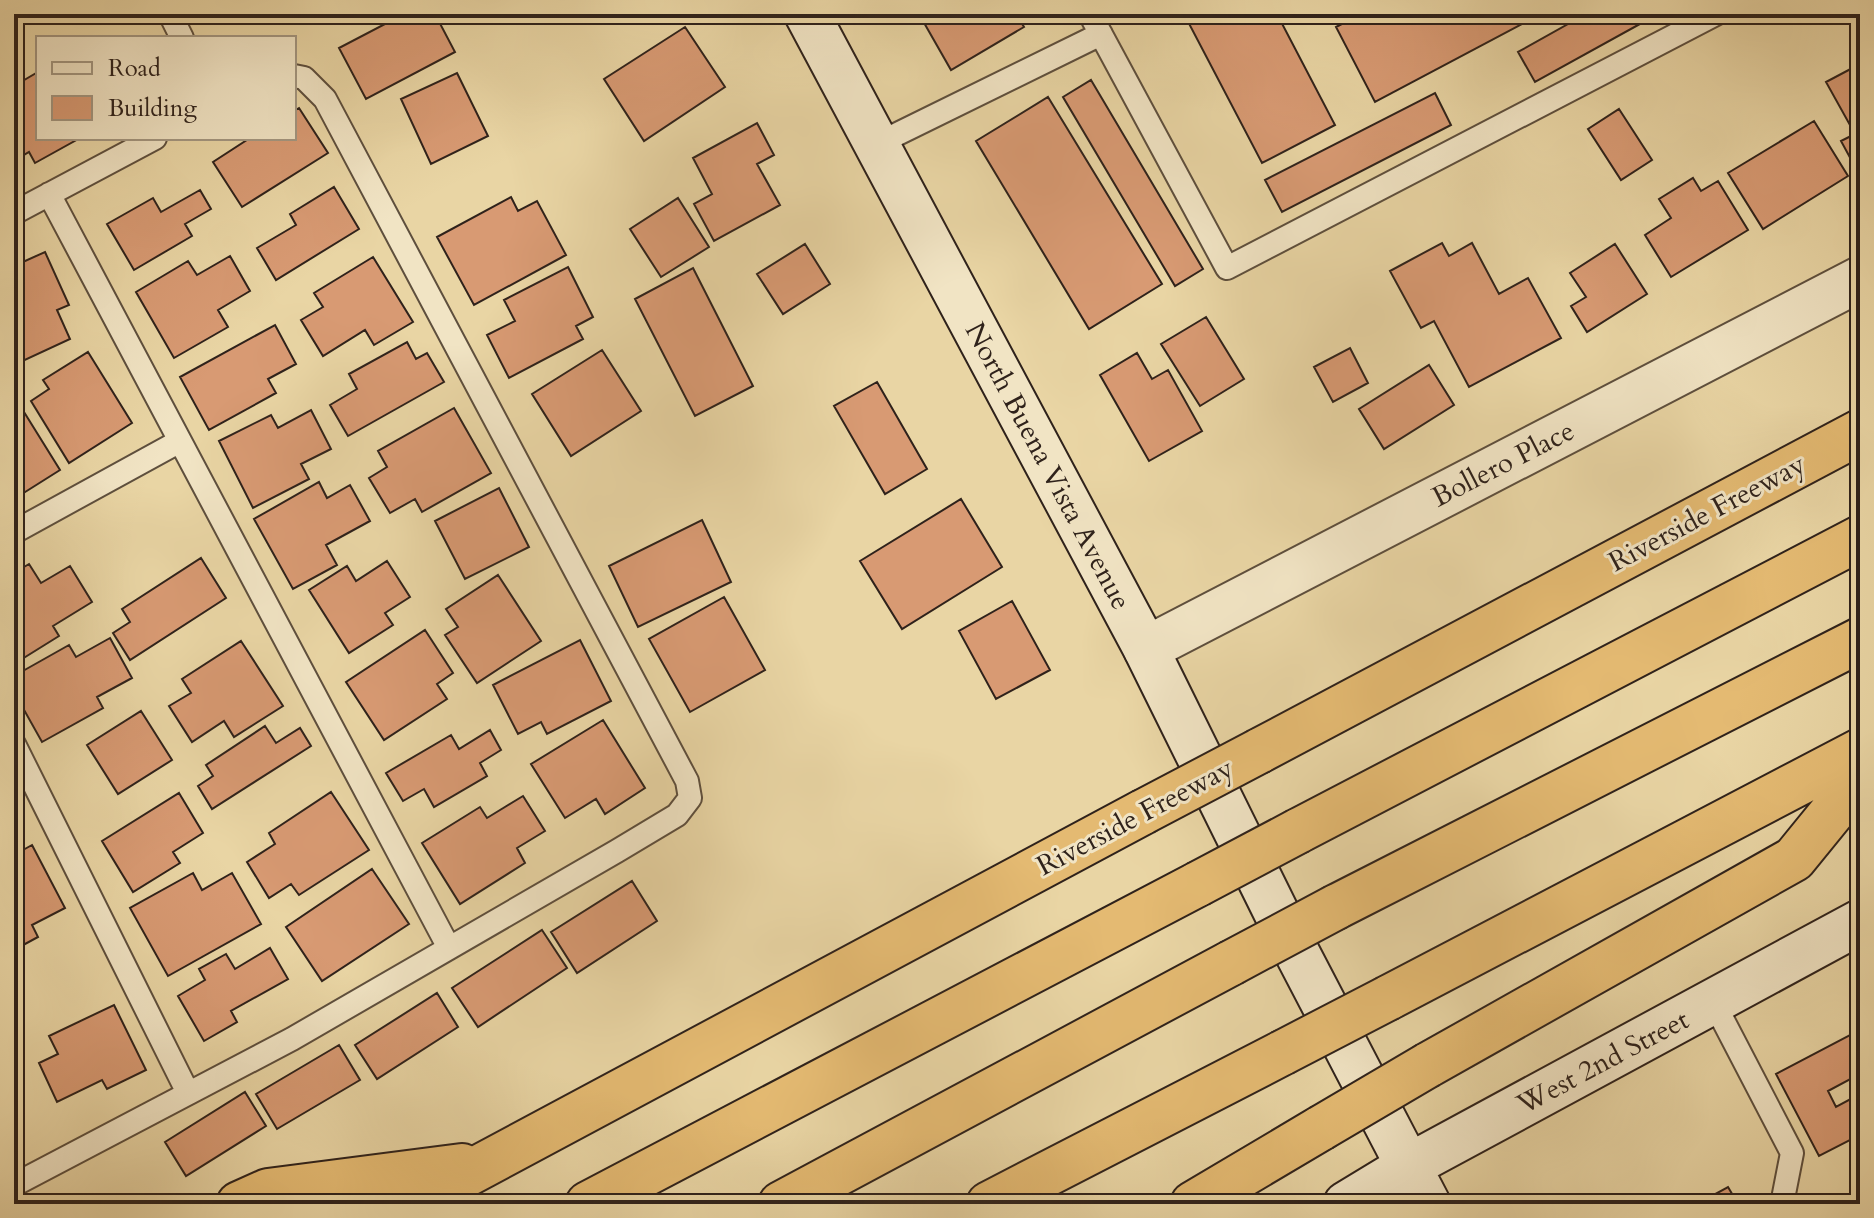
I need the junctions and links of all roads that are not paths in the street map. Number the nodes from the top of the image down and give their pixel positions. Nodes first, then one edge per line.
1 (170, 14) edge
2 (807, 14) edge
3 (1716, 14) edge
4 (1096, 24) edge
5 (181, 36) edge
6 (296, 76) edge
7 (151, 140) edge
8 (875, 145) junction
9 (49, 194) junction
10 (14, 213) edge
11 (1860, 279) edge
12 (1860, 432) edge
13 (180, 441) junction
14 (14, 532) edge
15 (1860, 538) edge
16 (1860, 640) edge
17 (1146, 649) junction
18 (14, 744) edge
19 (1860, 751) edge
20 (1860, 778) edge
21 (1860, 922) edge
22 (449, 948) junction
23 (1714, 1003) junction
24 (188, 1093) junction
25 (492, 1162) junction
26 (1407, 1167) junction
27 (14, 1185) edge
28 (239, 1204) edge
29 (411, 1204) edge
30 (588, 1204) edge
31 (781, 1204) edge
32 (989, 1204) edge
33 (1193, 1204) edge
34 (1346, 1204) edge
35 (1428, 1204) edge
36 (1782, 1204) edge

1 - 5 lane
2 - 8 street, North Buena Vista Avenue
3 - 4 lane
4 - 8 lane
6 - 22 lane
7 - 9 lane
8 - 17 street, North Buena Vista Avenue
9 - 10 lane
9 - 13 lane
11 - 17 street, Bollero Place
12 - 25 highway, Riverside Freeway, bridge
13 - 14 lane
13 - 22 lane
15 - 30 highway, bridge
16 - 31 highway, bridge
17 - 26 street, North Buena Vista Avenue
18 - 24 lane
19 - 32 highway, bridge
20 - 33 highway, bridge
21 - 23 street, West 2nd Street
22 - 24 lane
23 - 26 street, West 2nd Street
23 - 36 lane
24 - 27 lane
25 - 28 highway
25 - 29 highway, Riverside Freeway
26 - 34 street, West 2nd Street
26 - 35 street, North Buena Vista Avenue

